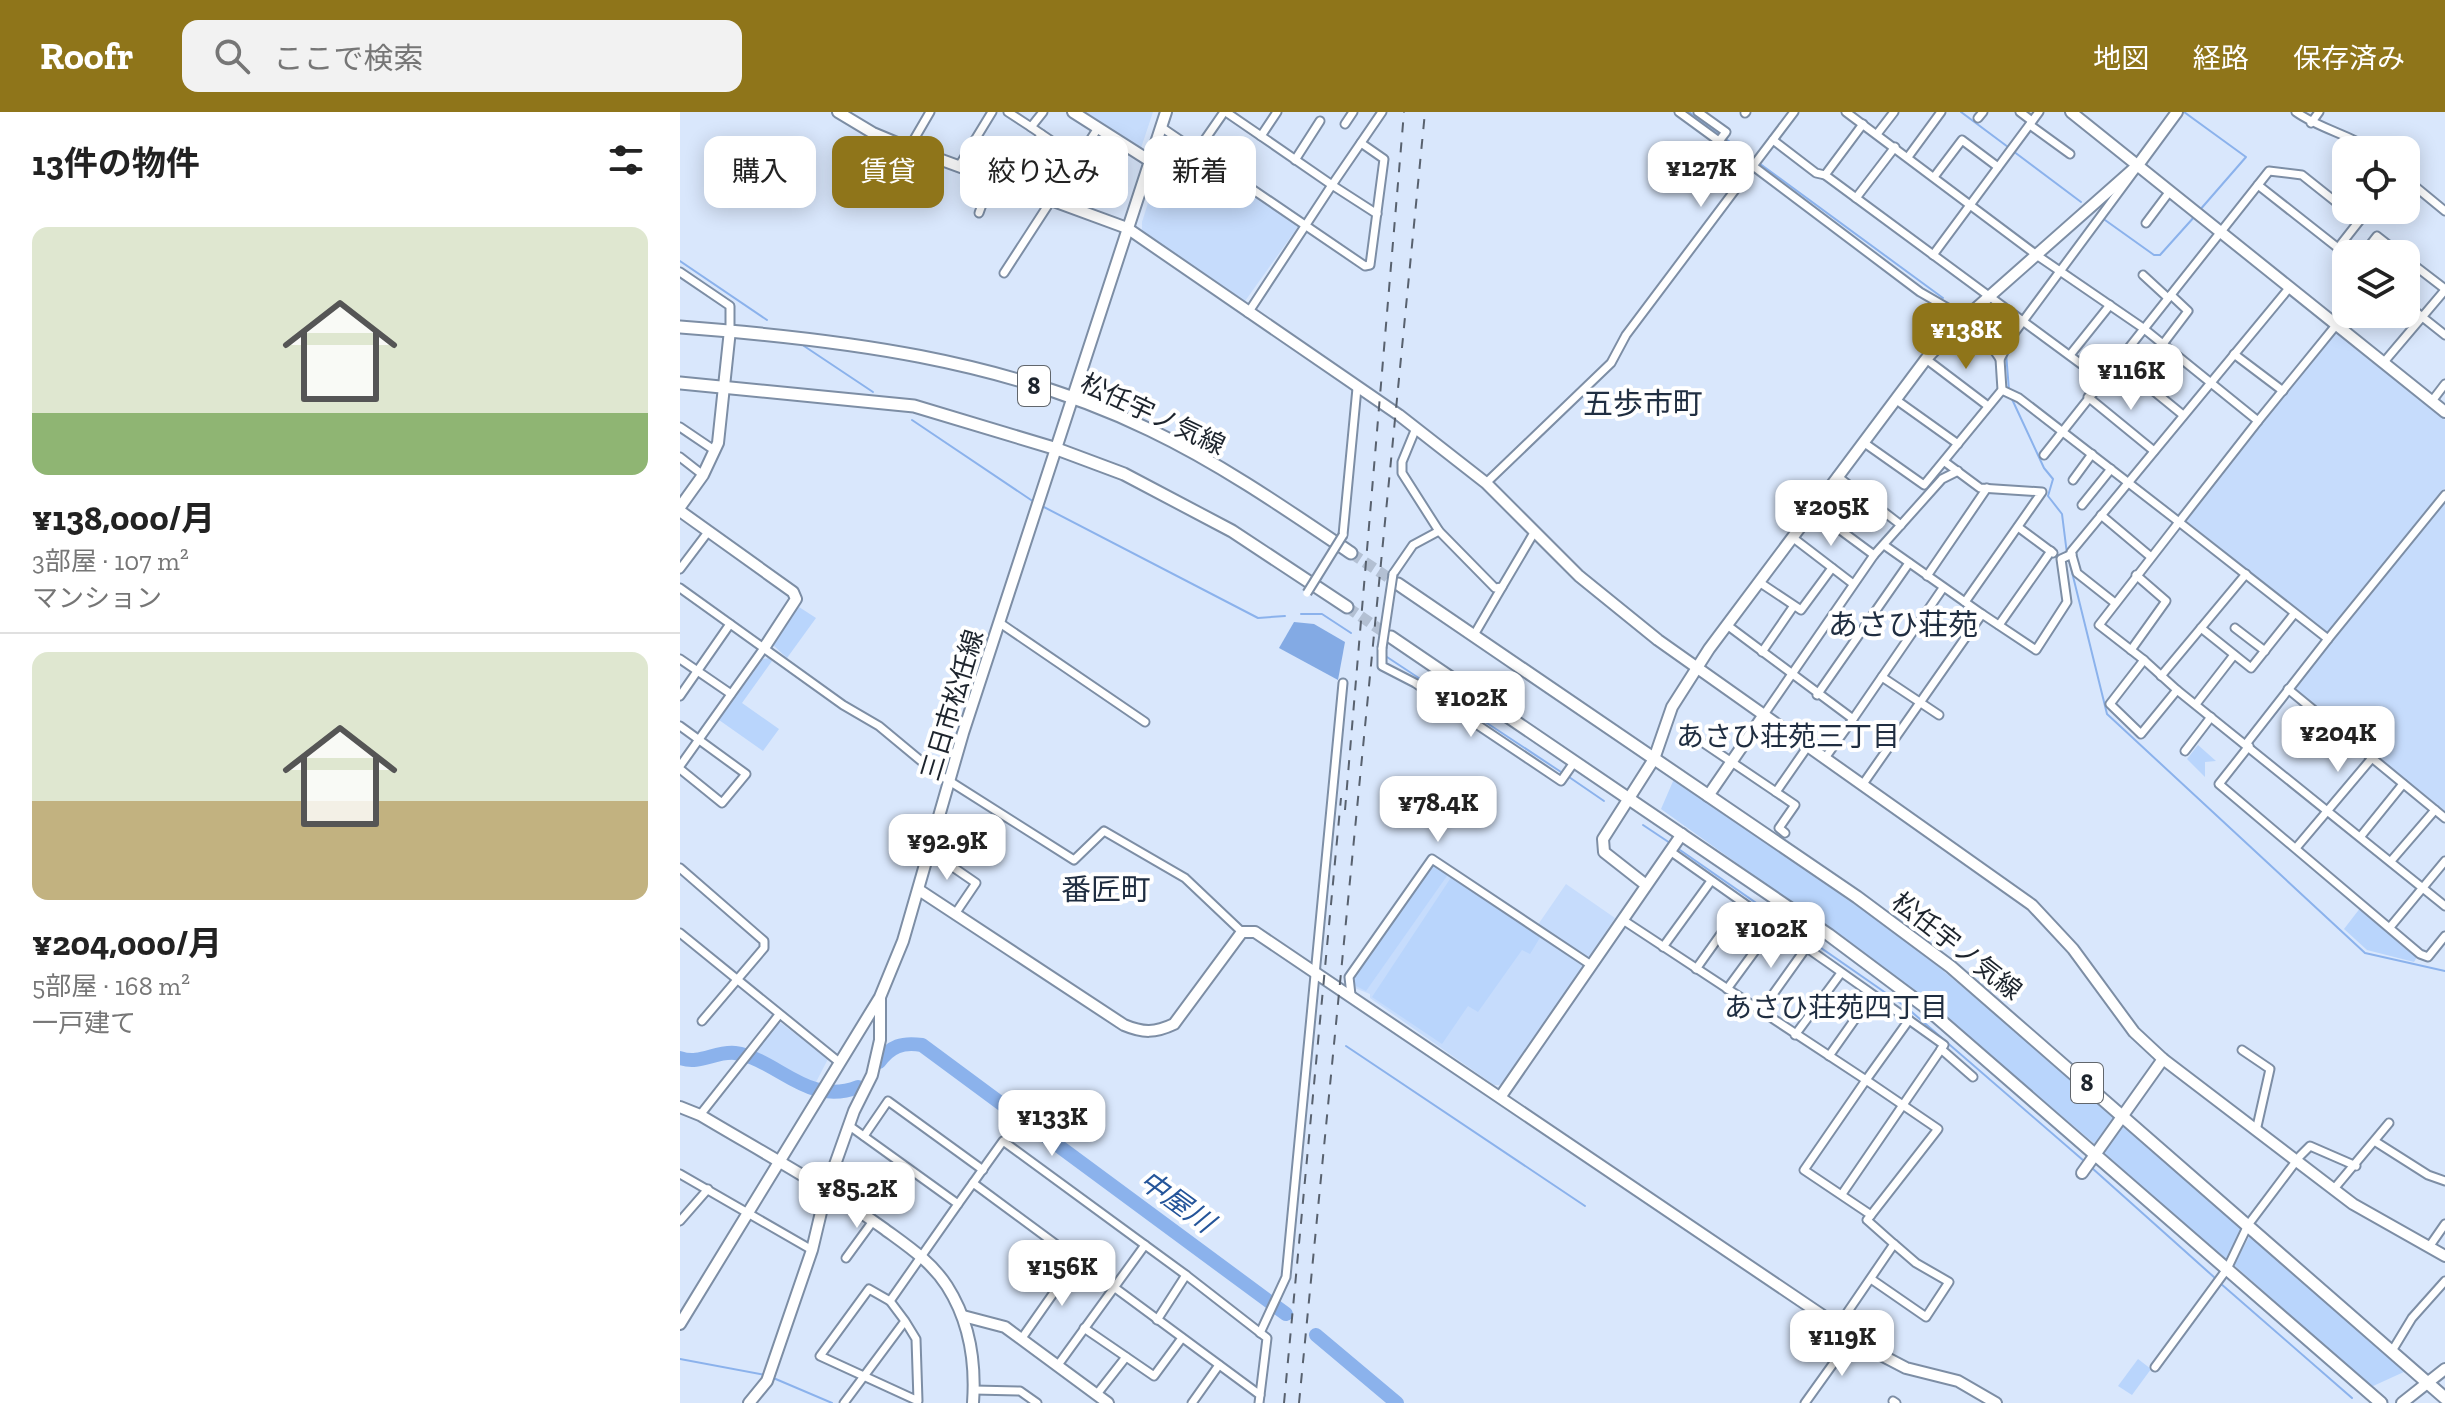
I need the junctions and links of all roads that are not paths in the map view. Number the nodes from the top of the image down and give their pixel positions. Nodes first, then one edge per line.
1 (838, 112) edge
2 (930, 112) edge
3 (992, 112) edge
4 (1008, 112) edge
5 (1043, 112) edge
6 (1073, 112) edge
7 (1166, 112) edge
8 (1225, 112) edge
9 (1277, 112) edge
10 (1353, 112) edge
11 (1382, 112) edge
12 (1679, 112) edge
13 (1697, 112) edge
14 (1794, 112) edge
15 (1846, 112) edge
16 (1894, 112) edge
17 (1941, 112) edge
18 (2020, 112) edge
19 (2039, 112) edge
20 (2071, 112) edge
21 (2177, 112) edge
22 (2296, 112) edge
23 (2319, 112) edge
24 (1690, 120) junction
25 (1320, 121) dead end
26 (2031, 123) junction
27 (2311, 123) junction
28 (1345, 124) dead end
29 (1863, 124) junction
30 (1031, 127) junction
31 (1161, 127) junction
32 (1098, 128) junction
33 (1041, 134) joint
34 (1877, 134) junction
35 (880, 136) edge
36 (916, 136) edge
37 (1044, 136) edge
38 (1093, 136) edge
39 (1158, 136) edge
40 (1174, 136) edge
41 (1208, 136) edge
42 (1261, 136) junction
43 (2350, 136) edge
44 (1773, 140) junction
45 (1719, 141) junction
46 (1361, 143) junction
47 (1895, 147) junction
48 (2070, 154) dead end
49 (1144, 157) edge
50 (1908, 157) junction
51 (1295, 160) junction
52 (944, 161) edge
53 (1756, 163) junction
54 (2138, 165) junction
55 (959, 166) joint
56 (1998, 167) junction
57 (1825, 175) junction
58 (1934, 177) junction
59 (1144, 178) edge
60 (1332, 185) junction
61 (2258, 185) junction
62 (2420, 190) edge
63 (1256, 191) edge
64 (2170, 191) junction
65 (1856, 198) junction
66 (2332, 199) edge
67 (1968, 204) junction
68 (981, 208) edge
69 (1047, 208) edge
70 (1076, 208) edge
71 (2445, 211) edge
72 (979, 213) dead end
73 (1377, 214) junction
74 (2146, 223) dead end
75 (1304, 224) junction
76 (2357, 224) edge
77 (1127, 228) junction
78 (2221, 232) junction
79 (2344, 240) edge
80 (2332, 243) edge
81 (1933, 255) junction
82 (2038, 256) junction
83 (2061, 270) junction
84 (2420, 270) edge
85 (680, 272) edge
86 (1004, 273) dead end
87 (2143, 275) dead end
88 (2290, 287) junction
89 (2445, 289) edge
90 (1989, 296) junction
91 (2169, 296) junction
92 (2110, 305) junction
93 (1248, 313) junction
94 (2420, 315) edge
95 (2423, 317) junction
96 (1965, 318) junction
97 (2332, 320) edge
98 (2023, 321) junction
99 (680, 327) edge
100 (2143, 328) junction
101 (2334, 328) edge
102 (2342, 328) edge
103 (730, 330) junction
104 (2445, 335) edge
105 (2163, 344) junction
106 (2234, 354) junction
107 (2070, 355) junction
108 (2176, 355) junction
109 (2001, 358) junction
110 (1926, 359) junction
111 (2117, 361) junction
112 (2384, 362) junction
113 (2081, 364) dead end
114 (2210, 382) junction
115 (680, 383) edge
116 (2445, 384) edge
117 (724, 386) junction
118 (1357, 388) junction
119 (2150, 388) junction
120 (2283, 391) junction
121 (2007, 392) junction
122 (2088, 397) junction
123 (1073, 399) junction
124 (1895, 399) junction
125 (2432, 401) junction
126 (1988, 406) junction
127 (2445, 412) edge
128 (2183, 415) junction
129 (2258, 421) junction
130 (680, 427) edge
131 (1416, 428) junction
132 (2061, 430) junction
133 (1863, 442) junction
134 (1958, 444) junction
135 (1057, 449) junction
136 (714, 450) junction
137 (2154, 451) junction
138 (2092, 454) junction
139 (2044, 455) dead end
140 (680, 457) edge
141 (1945, 462) junction
142 (2111, 469) junction
143 (1958, 471) junction
144 (703, 475) junction
145 (1837, 476) junction
146 (2073, 480) dead end
147 (2128, 482) junction
148 (1486, 483) junction
149 (1987, 488) junction
150 (2445, 495) edge
151 (2082, 505) dead end
152 (680, 509) edge
153 (1812, 509) junction
154 (2101, 515) junction
155 (2179, 522) junction
156 (1901, 525) junction
157 (2018, 527) junction
158 (1439, 531) junction
159 (1535, 531) junction
160 (708, 532) junction
161 (1792, 537) junction
162 (1884, 545) junction
163 (2051, 551) junction
164 (1351, 553) tunnel mouth
165 (1874, 555) junction
166 (2067, 556) junction
167 (2151, 557) junction
168 (1909, 563) junction
169 (1832, 568) junction
170 (680, 569) edge
171 (2246, 574) junction
172 (2136, 575) junction
173 (1927, 576) junction
174 (1396, 579) junction
175 (1759, 582) junction
176 (1852, 583) junction
177 (1502, 587) junction
178 (680, 588) edge
179 (1943, 588) junction
180 (1307, 593) dead end
181 (1965, 602) junction
182 (2115, 603) junction
183 (1347, 607) tunnel mouth
184 (1793, 607) junction
185 (1982, 614) junction
186 (2294, 614) junction
187 (1000, 623) junction
188 (730, 624) junction
189 (1727, 625) junction
190 (1999, 625) junction
191 (2201, 628) junction
192 (2235, 628) dead end
193 (1474, 635) junction
194 (1391, 637) tunnel mouth
195 (2328, 639) junction
196 (764, 648) junction
197 (2131, 650) junction
198 (2265, 651) junction
199 (1762, 652) junction
200 (2234, 655) junction
201 (680, 659) edge
202 (2144, 660) junction
203 (1696, 668) junction
204 (697, 671) junction
205 (1790, 674) junction
206 (2161, 676) junction
207 (1882, 677) junction
208 (1343, 683) dead end
209 (2288, 689) junction
210 (2177, 690) junction
211 (731, 694) junction
212 (1817, 695) junction
213 (680, 696) edge
214 (1921, 702) junction
215 (2196, 704) junction
216 (1939, 715) dead end
217 (1763, 716) junction
218 (2211, 717) junction
219 (1853, 719) junction
220 (1145, 722) dead end
221 (680, 726) edge
222 (699, 739) junction
223 (1705, 744) dead end
224 (2247, 745) junction
225 (1808, 746) junction
226 (2185, 751) dead end
227 (1825, 758) junction
228 (2372, 758) junction
229 (1654, 759) junction
230 (1575, 761) junction
231 (1730, 763) junction
232 (680, 767) edge
233 (951, 783) junction
234 (1863, 784) junction
235 (2403, 784) junction
236 (1776, 792) junction
237 (1708, 796) junction
238 (1631, 799) junction
239 (2327, 810) junction
240 (2435, 810) junction
241 (2445, 818) edge
242 (1785, 833) dead end
243 (1682, 834) junction
244 (2361, 836) junction
245 (2296, 848) junction
246 (1670, 851) junction
247 (931, 852) junction
248 (2391, 861) junction
249 (2445, 861) edge
250 (680, 868) edge
251 (1711, 881) junction
252 (1646, 885) junction
253 (2422, 888) junction
254 (919, 890) junction
255 (1743, 903) junction
256 (2445, 906) edge
257 (955, 914) junction
258 (1623, 920) junction
259 (1774, 925) junction
260 (2391, 926) junction
261 (1242, 932) junction
262 (680, 933) edge
263 (2445, 936) edge
264 (1663, 947) junction
265 (1806, 948) junction
266 (1591, 965) junction
267 (1696, 969) junction
268 (1316, 973) junction
269 (1841, 973) junction
270 (736, 982) junction
271 (1727, 989) junction
272 (1351, 995) junction
273 (1872, 995) junction
274 (880, 997) junction
275 (1761, 1011) junction
276 (778, 1016) junction
277 (1909, 1020) junction
278 (702, 1021) dead end
279 (1795, 1035) junction
280 (1941, 1049) junction
281 (2242, 1050) dead end
282 (1829, 1056) junction
283 (2163, 1059) junction
284 (839, 1062) junction
285 (1973, 1077) dead end
286 (1866, 1080) junction
287 (1501, 1096) junction
288 (1903, 1105) junction
289 (680, 1107) edge
290 (700, 1115) junction
291 (2123, 1115) junction
292 (2389, 1123) dead end
293 (851, 1127) junction
294 (2256, 1131) junction
295 (864, 1136) junction
296 (2376, 1142) junction
297 (778, 1162) junction
298 (2295, 1162) junction
299 (2088, 1163) junction
300 (2356, 1166) junction
301 (868, 1169) dead end
302 (983, 1170) junction
303 (680, 1174) edge
304 (2445, 1181) edge
305 (973, 1183) junction
306 (827, 1187) junction
307 (708, 1189) junction
308 (2333, 1190) junction
309 (1842, 1194) junction
310 (845, 1201) junction
311 (958, 1204) junction
312 (748, 1211) junction
313 (1871, 1215) junction
314 (680, 1221) edge
315 (873, 1221) junction
316 (2445, 1224) edge
317 (2248, 1225) junction
318 (1894, 1244) junction
319 (1145, 1245) junction
320 (2429, 1247) junction
321 (812, 1250) junction
322 (920, 1256) junction
323 (2445, 1256) edge
324 (846, 1258) dead end
325 (1076, 1261) junction
326 (2224, 1272) junction
327 (1186, 1275) junction
328 (1871, 1279) junction
329 (2445, 1281) edge
330 (1113, 1288) junction
331 (890, 1301) junction
332 (963, 1316) junction
333 (1157, 1320) junction
334 (905, 1321) junction
335 (680, 1324) edge
336 (1838, 1326) junction
337 (1084, 1328) junction
338 (1260, 1333) junction
339 (1853, 1336) junction
340 (1022, 1338) junction
341 (1182, 1338) junction
342 (2392, 1351) junction
343 (1126, 1357) junction
344 (1058, 1365) junction
345 (1219, 1365) junction
346 (2155, 1367) dead end
347 (2445, 1369) edge
348 (862, 1376) junction
349 (2426, 1381) junction
350 (974, 1390) junction
351 (1097, 1394) junction
352 (2445, 1398) edge
353 (1259, 1399) edge
354 (920, 1402) edge
355 (749, 1403) edge
356 (844, 1403) edge
357 (973, 1403) edge
358 (1037, 1403) edge
359 (1108, 1403) edge
360 (1192, 1403) edge
361 (1805, 1403) edge
362 (1996, 1403) edge
363 (2381, 1403) edge
364 (2402, 1403) edge

1 - 35 street
2 - 36 street
3 - 55 street
4 - 30 street
5 - 30 street
6 - 32 street
7 - 31 street, 三日市松任線
8 - 41 street
8 - 42 street
9 - 42 street
10 - 28 street
11 - 46 street
12 - 24 street
13 - 24 street
13 - 45 street
14 - 44 street
15 - 29 street
16 - 34 street
17 - 50 street
18 - 26 street
19 - 26 street
20 - 54 street
21 - 54 street
22 - 27 street
23 - 27 street
24 - 45 street
25 - 51 street
26 - 48 street
26 - 56 street
27 - 43 street
29 - 34 street
29 - 57 street
30 - 33 street
31 - 39 street, 三日市松任線
31 - 40 street
32 - 38 street
32 - 49 street
33 - 37 street
34 - 47 street
42 - 51 street
44 - 53 street
44 - 57 street
45 - 53 street
46 - 60 street
46 - 73 street
47 - 50 street
47 - 65 street
50 - 58 street
51 - 60 street
52 - 55 street
53 - 96 street
53 - 148 street
54 - 64 street
54 - 82 street
54 - 83 street
56 - 58 street
56 - 67 street
57 - 65 street
58 - 67 street
59 - 77 street, 三日市松任線
60 - 73 street
60 - 75 street
61 - 66 street
61 - 78 street
61 - 80 street
62 - 71 street
63 - 75 street
64 - 74 street
64 - 78 street
65 - 81 street
67 - 81 street
67 - 82 street
68 - 72 street
69 - 86 street
70 - 77 street
73 - 75 street
75 - 93 street
76 - 79 street
77 - 93 street
77 - 123 street, 三日市松任線
78 - 88 street
78 - 91 street
81 - 90 street
82 - 83 street
82 - 90 street
83 - 92 street
83 - 98 street
84 - 89 street
85 - 103 street
87 - 91 street
88 - 97 street
88 - 106 street
89 - 95 street
90 - 96 street
90 - 98 street
91 - 100 street
91 - 105 street
92 - 100 street
92 - 107 street
93 - 118 street
94 - 95 street
95 - 104 street
95 - 112 street
96 - 109 street
96 - 110 street
98 - 107 street
98 - 109 street
99 - 103 main road, 松任宇ノ気線 / 8
100 - 105 street
100 - 111 street
101 - 120 street
102 - 112 street
103 - 117 street
103 - 123 main road, 松任宇ノ気線 / 8
105 - 108 street
106 - 114 street
106 - 120 street
107 - 113 street
108 - 114 street
108 - 119 street
109 - 121 street
110 - 124 street
110 - 126 street
111 - 119 street
111 - 122 street
112 - 125 street
114 - 128 street
114 - 129 street
115 - 117 main road, 8
116 - 125 street
117 - 135 main road, 8
117 - 136 street
118 - 131 street
118 - 180 street, bridge
119 - 128 street
120 - 129 street
121 - 126 street
121 - 132 street
122 - 132 street
122 - 137 street
123 - 135 street, 三日市松任線
123 - 164 main road, 松任宇ノ気線 / 8
124 - 133 street
124 - 134 street
125 - 127 street
126 - 134 street
128 - 137 street
129 - 155 street
130 - 136 street
131 - 148 street
131 - 158 street
132 - 138 street
132 - 139 street
133 - 141 street
133 - 145 street
134 - 141 street
135 - 183 main road, 8
135 - 187 street, 三日市松任線
136 - 144 street
137 - 147 street
138 - 142 street
138 - 146 street
140 - 144 street
141 - 143 street
142 - 147 street
142 - 151 street
143 - 149 street
143 - 156 street
144 - 152 street
145 - 153 street
145 - 156 street
147 - 154 street
147 - 155 street
148 - 159 street
149 - 157 street
149 - 173 street
150 - 195 street
152 - 160 street
153 - 161 street
153 - 165 street
154 - 166 street
154 - 167 street
155 - 167 street
155 - 171 street
156 - 162 street
157 - 163 street
157 - 181 street
158 - 174 street
158 - 177 street
159 - 177 street
159 - 203 street
160 - 170 street
160 - 196 street
161 - 169 street
161 - 175 street
162 - 165 street
162 - 168 street
163 - 166 street
163 - 190 street
165 - 176 street
166 - 182 street
166 - 190 street
167 - 172 street
168 - 173 street
168 - 212 street
169 - 176 street
169 - 184 street
171 - 186 street
171 - 191 street
172 - 182 street
172 - 197 street
173 - 179 street
174 - 193 main road, 松任宇ノ気線 / 8
174 - 230 street, bridge
175 - 184 street
175 - 189 street
176 - 205 street
177 - 193 street
178 - 188 street
179 - 181 street
179 - 207 street
181 - 185 street
182 - 197 street
184 - 199 street
185 - 190 street
185 - 214 street
186 - 195 street
186 - 198 street
187 - 220 street
187 - 233 street, 三日市松任線
188 - 196 street
188 - 204 street
189 - 199 street
189 - 203 street
191 - 200 street
191 - 206 street
192 - 198 street
193 - 229 main road, 松任宇ノ気線 / 8
194 - 230 main road, 8
195 - 209 street
196 - 211 street
196 - 233 street
197 - 202 street
198 - 200 street
199 - 205 street
200 - 215 street
201 - 204 street
202 - 206 street
202 - 210 street
203 - 217 street
203 - 229 street
204 - 211 street
204 - 213 street
205 - 212 street
205 - 217 street
206 - 210 street
207 - 214 street
207 - 219 street
208 - 268 street
209 - 224 street
209 - 228 street
210 - 215 street
211 - 222 street
212 - 219 street
214 - 216 street
214 - 234 street
215 - 218 street
217 - 225 street
217 - 231 street
218 - 224 street
218 - 226 street
219 - 227 street
221 - 222 street
222 - 232 street
222 - 232 street
223 - 231 street
224 - 239 street
224 - 245 street
225 - 227 street
225 - 236 street
227 - 234 street
228 - 235 street
228 - 239 street
229 - 237 main road, 松任宇ノ気線 / 8
229 - 238 street
230 - 238 main road, 8
231 - 236 street
231 - 237 street
233 - 247 street, 三日市松任線
233 - 261 street
234 - 283 street
235 - 240 street
235 - 244 street
236 - 242 street
237 - 291 main road, 松任宇ノ気線 / 8
238 - 243 main road, 8
238 - 252 street
239 - 244 street
239 - 245 street
240 - 241 street
240 - 248 street
243 - 246 street
243 - 299 main road, 8
244 - 248 street
245 - 260 street
246 - 251 street
246 - 252 street
247 - 254 street, 三日市松任線
247 - 257 street
248 - 253 street
249 - 253 street
250 - 270 street
251 - 255 street
251 - 264 street
252 - 258 street
253 - 256 street
253 - 260 street
254 - 257 street
254 - 274 street, 三日市松任線
255 - 259 street
255 - 267 street
257 - 261 street
258 - 264 street
258 - 266 street
259 - 265 street
259 - 271 street
260 - 263 street
261 - 268 street
262 - 270 street
264 - 267 street
265 - 269 street
265 - 275 street
266 - 272 street
266 - 287 street
267 - 271 street
268 - 272 street
268 - 338 street
269 - 273 street
269 - 279 street
270 - 276 street
270 - 278 street
271 - 275 street
272 - 287 street
273 - 277 street
273 - 282 street
274 - 284 street, 三日市松任線
274 - 293 street
275 - 279 street
276 - 284 street
276 - 290 street
277 - 280 street
277 - 286 street
279 - 282 street
280 - 285 street
280 - 288 street
281 - 294 street
282 - 286 street
283 - 291 street
283 - 294 street
284 - 297 street, 三日市松任線
286 - 288 street
286 - 309 street
287 - 336 street
288 - 309 street
288 - 313 street
289 - 290 street
290 - 297 street
291 - 299 street
291 - 317 main road, 松任宇ノ気線 / 8
292 - 296 street
293 - 295 street
293 - 306 street
294 - 298 street
295 - 302 street
295 - 311 street
296 - 300 street
296 - 304 street
297 - 306 street
297 - 312 street, 三日市松任線
298 - 300 street
298 - 308 street
298 - 317 street
299 - 326 main road, 8
300 - 308 street
301 - 310 street
302 - 305 street
302 - 319 street
303 - 307 street
305 - 311 street
305 - 325 street
306 - 310 street
306 - 321 street
307 - 312 street
307 - 314 street
308 - 320 street
309 - 313 street
310 - 315 street
311 - 322 street
312 - 321 street
312 - 335 street, 三日市松任線
313 - 318 street
315 - 322 street
315 - 324 street
316 - 320 street
317 - 326 street
317 - 342 main road, 松任宇ノ気線 / 8
318 - 328 street
318 - 328 street
319 - 327 street
319 - 330 street
320 - 323 street
321 - 355 street
322 - 331 street
322 - 332 street
325 - 330 street
325 - 340 street
326 - 346 street
326 - 363 main road, 8
327 - 333 street
327 - 338 street
328 - 336 street
329 - 342 street
330 - 333 street
330 - 337 street
331 - 334 street
331 - 348 street
332 - 340 street
332 - 350 street
333 - 341 street
334 - 348 street
334 - 354 street
336 - 339 street
337 - 343 street
337 - 344 street
338 - 353 street
339 - 361 street
339 - 362 street
340 - 344 street
341 - 343 street
341 - 345 street
342 - 349 main road, 松任宇ノ気線 / 8
343 - 351 street
344 - 351 street
345 - 353 street
345 - 360 street
347 - 349 street
348 - 354 street
348 - 356 street
349 - 352 main road, 松任宇ノ気線 / 8
349 - 364 street
350 - 357 street
350 - 358 street
351 - 359 street

